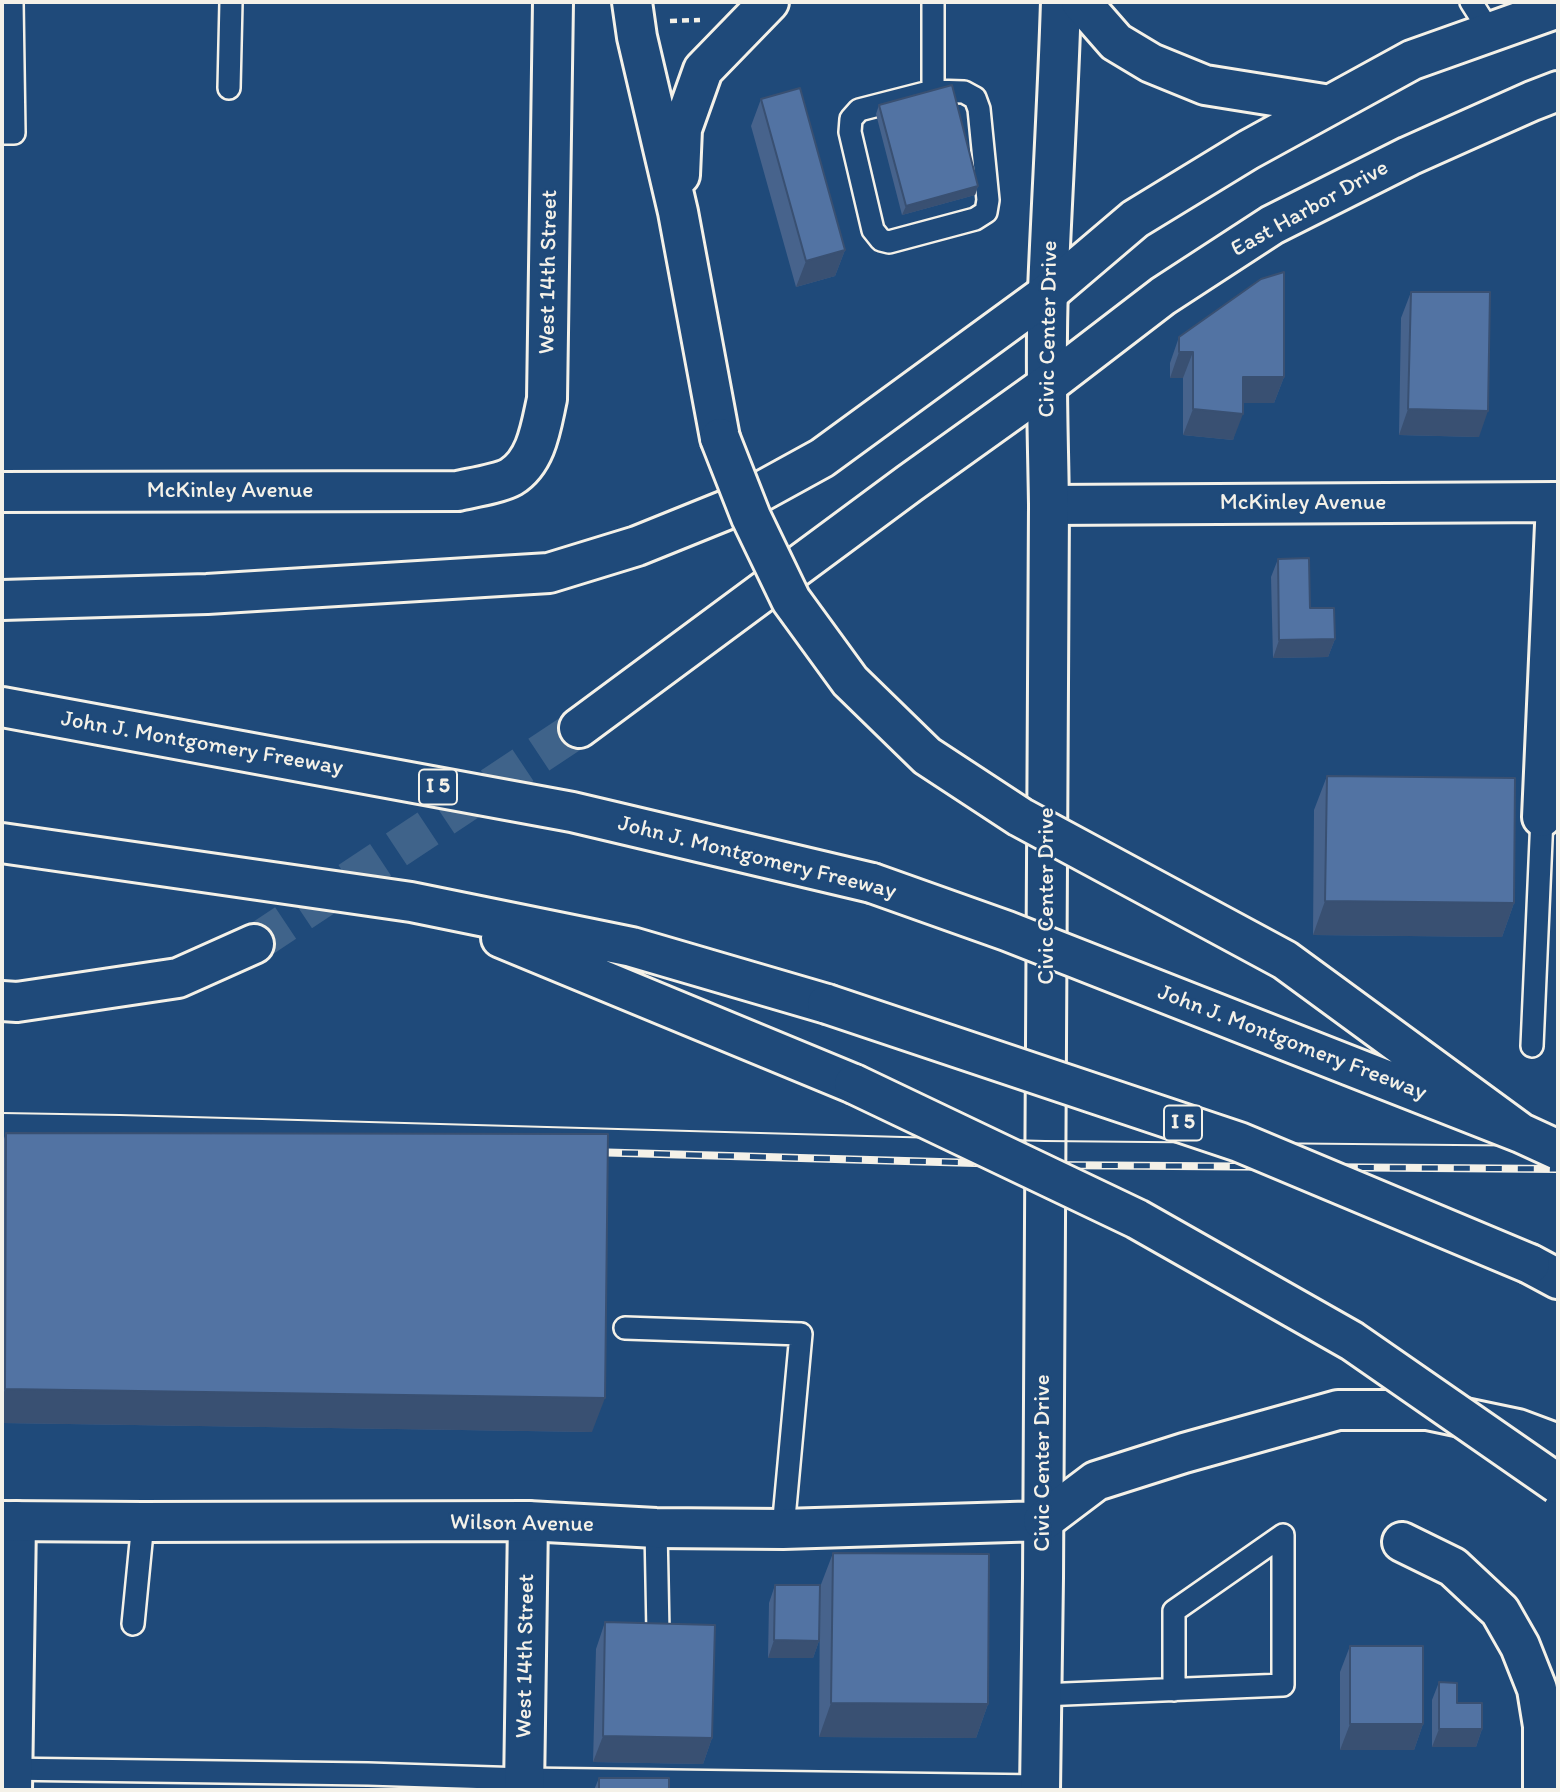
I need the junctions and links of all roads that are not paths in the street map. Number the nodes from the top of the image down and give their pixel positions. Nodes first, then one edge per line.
1 (12, 2) edge
2 (232, 2) edge
3 (554, 2) edge
4 (632, 2) edge
5 (769, 2) edge
6 (933, 2) edge
7 (1061, 2) edge
8 (1082, 2) edge
9 (1558, 8) edge
10 (1481, 17) edge
11 (229, 88) dead end
12 (933, 91) junction
13 (1558, 91) edge
14 (1330, 105) junction
15 (2, 134) edge
16 (678, 212) junction
17 (1048, 293) junction
18 (1047, 385) junction
19 (458, 491) joint
20 (2, 492) edge
21 (1049, 505) junction
22 (1557, 508) edge
23 (2, 600) edge
24 (1554, 654) edge
25 (2, 707) edge
26 (579, 728) tunnel mouth
27 (1542, 817) joint
28 (2, 843) edge
29 (411, 902) junction
30 (254, 944) tunnel mouth
31 (2, 1001) edge
32 (1532, 1046) dead end
33 (1521, 1133) junction
34 (1558, 1150) edge
35 (1544, 1272) edge
36 (625, 1328) dead end
37 (1558, 1444) edge
38 (1558, 1483) edge
39 (9, 1521) edge
40 (527, 1521) junction
41 (1043, 1521) junction
42 (143, 1522) junction
43 (656, 1528) junction
44 (783, 1529) junction
45 (1402, 1542) dead end
46 (134, 1624) dead end
47 (658, 1633) edge
48 (1174, 1690) junction
49 (1041, 1695) junction
50 (9, 1776) edge
51 (524, 1785) edge
52 (953, 1787) edge
53 (1040, 1788) edge
54 (1543, 1790) edge

1 - 15 lane
2 - 11 lane
3 - 19 main road, West 14th Street
4 - 16 main road
5 - 16 main road
6 - 12 lane
7 - 17 main road, Civic Center Drive
8 - 14 main road
9 - 10 main road
10 - 14 main road
12 - 12 lane
13 - 18 main road, East Harbor Drive
14 - 17 main road
16 - 33 main road, bridge
17 - 18 main road, Civic Center Drive
17 - 23 main road
18 - 21 main road, Civic Center Drive
18 - 26 main road, East Harbor Drive
19 - 20 main road, McKinley Avenue
21 - 22 main road, McKinley Avenue
21 - 41 main road, Civic Center Drive
22 - 24 main road
24 - 27 main road
25 - 33 main road, John J. Montgomery Freeway / I 5, bridge
27 - 32 lane
28 - 29 main road, I 5
29 - 35 main road, I 5, bridge
29 - 38 main road, bridge
30 - 31 main road
33 - 34 main road, John J. Montgomery Freeway / I 5, bridge
36 - 44 lane
37 - 41 main road
39 - 42 main road, Wilson Avenue
39 - 50 main road
40 - 42 main road, Wilson Avenue
40 - 43 main road, Wilson Avenue
40 - 51 main road, West 14th Street
41 - 44 main road, Wilson Avenue
41 - 49 main road, Civic Center Drive
42 - 46 lane
43 - 44 main road, Wilson Avenue
43 - 47 lane
45 - 54 main road
48 - 48 lane
48 - 49 lane
49 - 53 main road, Civic Center Drive
50 - 51 lane
51 - 52 lane
52 - 53 lane

